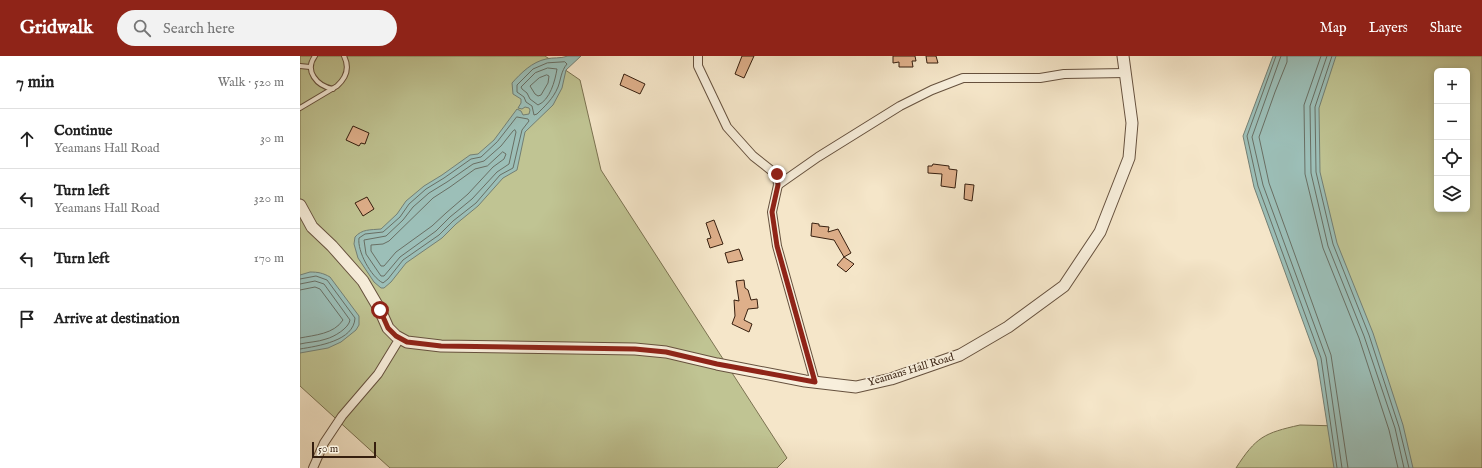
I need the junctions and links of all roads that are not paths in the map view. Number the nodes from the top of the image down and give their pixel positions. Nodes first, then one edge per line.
1 (315, 56) edge
2 (344, 56) edge
3 (698, 56) edge
4 (1123, 56) edge
5 (300, 66) edge
6 (310, 67) junction
7 (1125, 73) junction
8 (333, 89) junction
9 (300, 108) edge
10 (778, 185) junction
11 (300, 204) edge
12 (400, 338) junction
13 (815, 382) junction
14 (313, 468) edge

1 - 6 lane
2 - 8 lane
3 - 10 street
4 - 7 street, Yeamans Hall Road
5 - 6 lane
6 - 8 lane
7 - 10 street
7 - 13 street, Yeamans Hall Road
8 - 9 lane
10 - 13 street
11 - 12 street, Yeamans Hall Road
12 - 13 street, Yeamans Hall Road
12 - 14 street

